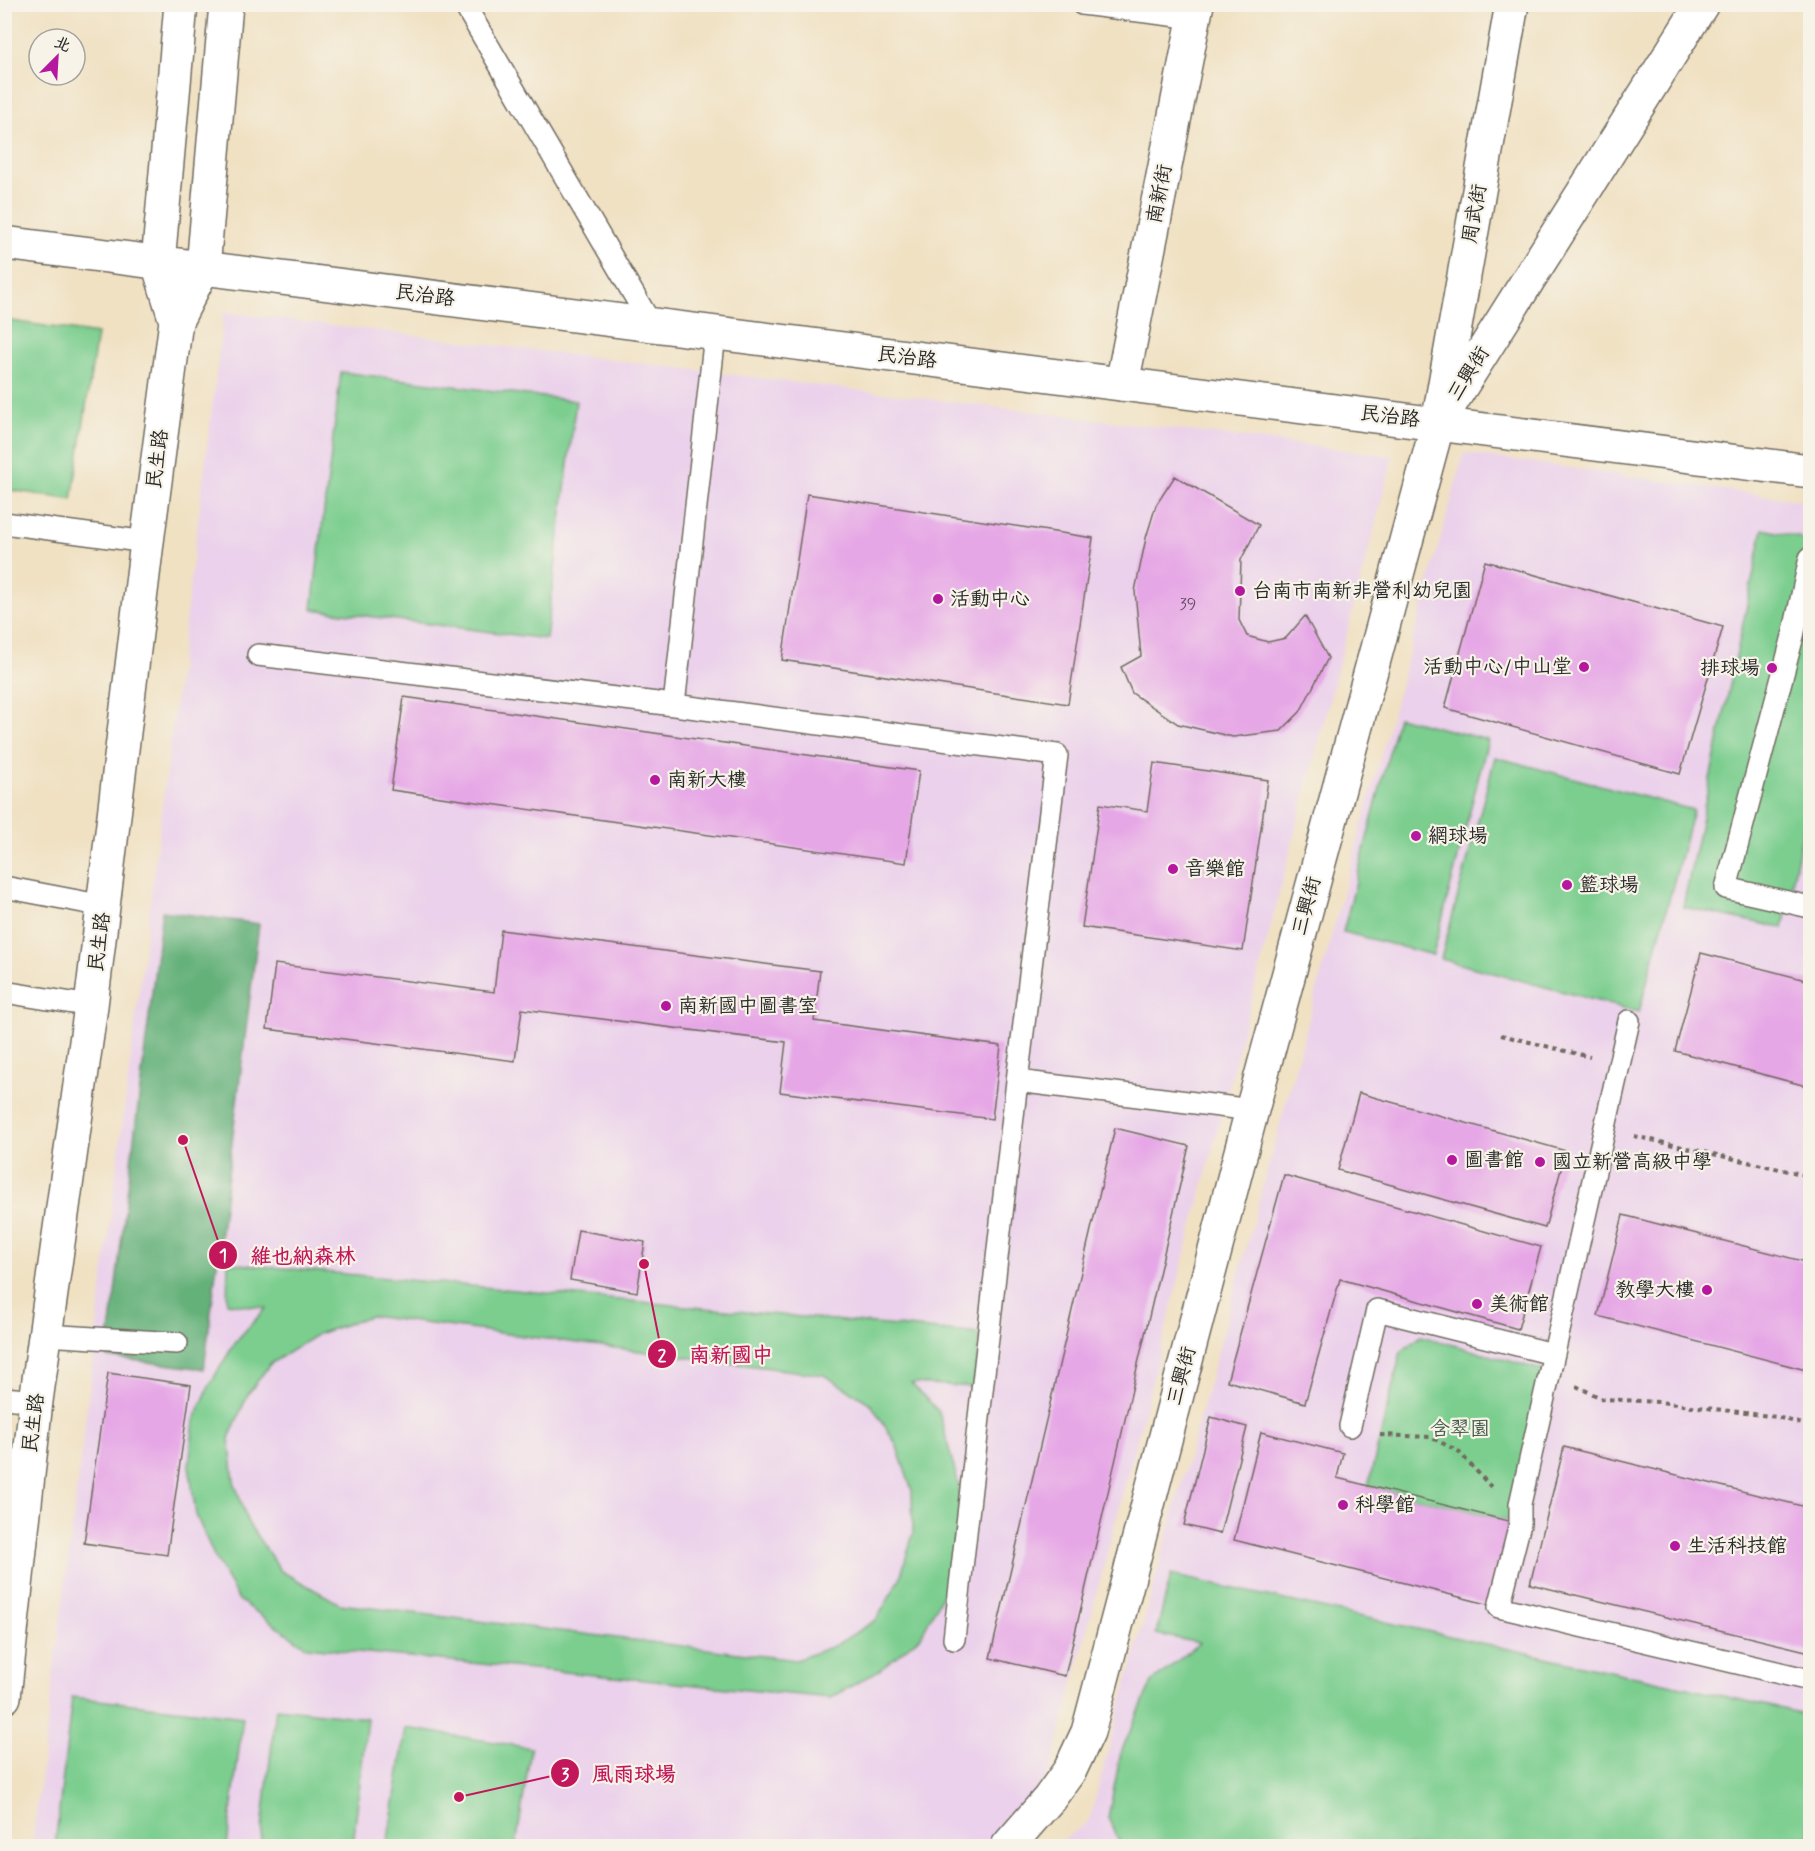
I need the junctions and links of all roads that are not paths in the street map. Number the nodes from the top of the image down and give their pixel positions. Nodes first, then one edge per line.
1 (182, 4) edge
2 (226, 4) edge
3 (464, 4) edge
4 (1082, 4) edge
5 (1512, 4) edge
6 (1702, 4) edge
7 (1196, 11) edge
8 (4, 243) edge
9 (158, 263) junction
10 (203, 268) junction
11 (176, 321) junction
12 (651, 324) junction
13 (715, 334) junction
14 (1122, 384) junction
15 (1438, 423) junction
16 (1810, 471) edge
17 (4, 523) edge
18 (147, 542) junction
19 (1810, 558) edge
20 (1802, 638) edge
21 (258, 655) dead end
22 (674, 705) junction
23 (4, 887) edge
24 (104, 906) junction
25 (1810, 907) edge
26 (4, 992) edge
27 (92, 1006) junction
28 (1629, 1021) dead end
29 (1017, 1081) junction
30 (1252, 1110) junction
31 (45, 1335) junction
32 (177, 1343) dead end
33 (1551, 1363) junction
34 (20, 1399) edge
35 (1350, 1426) dead end
36 (12, 1560) edge
37 (954, 1639) dead end
38 (1810, 1680) edge
39 (4, 1697) edge
40 (1008, 1846) edge

1 - 9 street, 民生路
2 - 10 street, 民生路
3 - 12 lane
4 - 7 lane
5 - 15 street, 周武街
6 - 15 street, 三興街
7 - 14 street, 南新街
8 - 9 street, 民治路
9 - 10 street, 民治路
9 - 11 street, 民生路
10 - 11 street, 民生路
10 - 12 street, 民治路
11 - 18 street, 民生路
12 - 13 street, 民治路
13 - 14 street, 民治路
13 - 22 lane
14 - 15 street, 民治路
15 - 16 street, 民治路
15 - 30 street, 三興街
17 - 18 lane
18 - 24 street, 民生路
19 - 20 lane
20 - 25 lane
21 - 22 lane
22 - 29 lane
23 - 24 lane
24 - 27 street, 民生路
26 - 27 lane
27 - 31 street, 民生路
28 - 33 lane
29 - 30 lane
29 - 37 lane
30 - 40 street, 三興街
31 - 32 lane
31 - 34 street, 民生路
33 - 35 lane
33 - 38 lane
34 - 36 street, 民生路
36 - 39 street, 民生路

